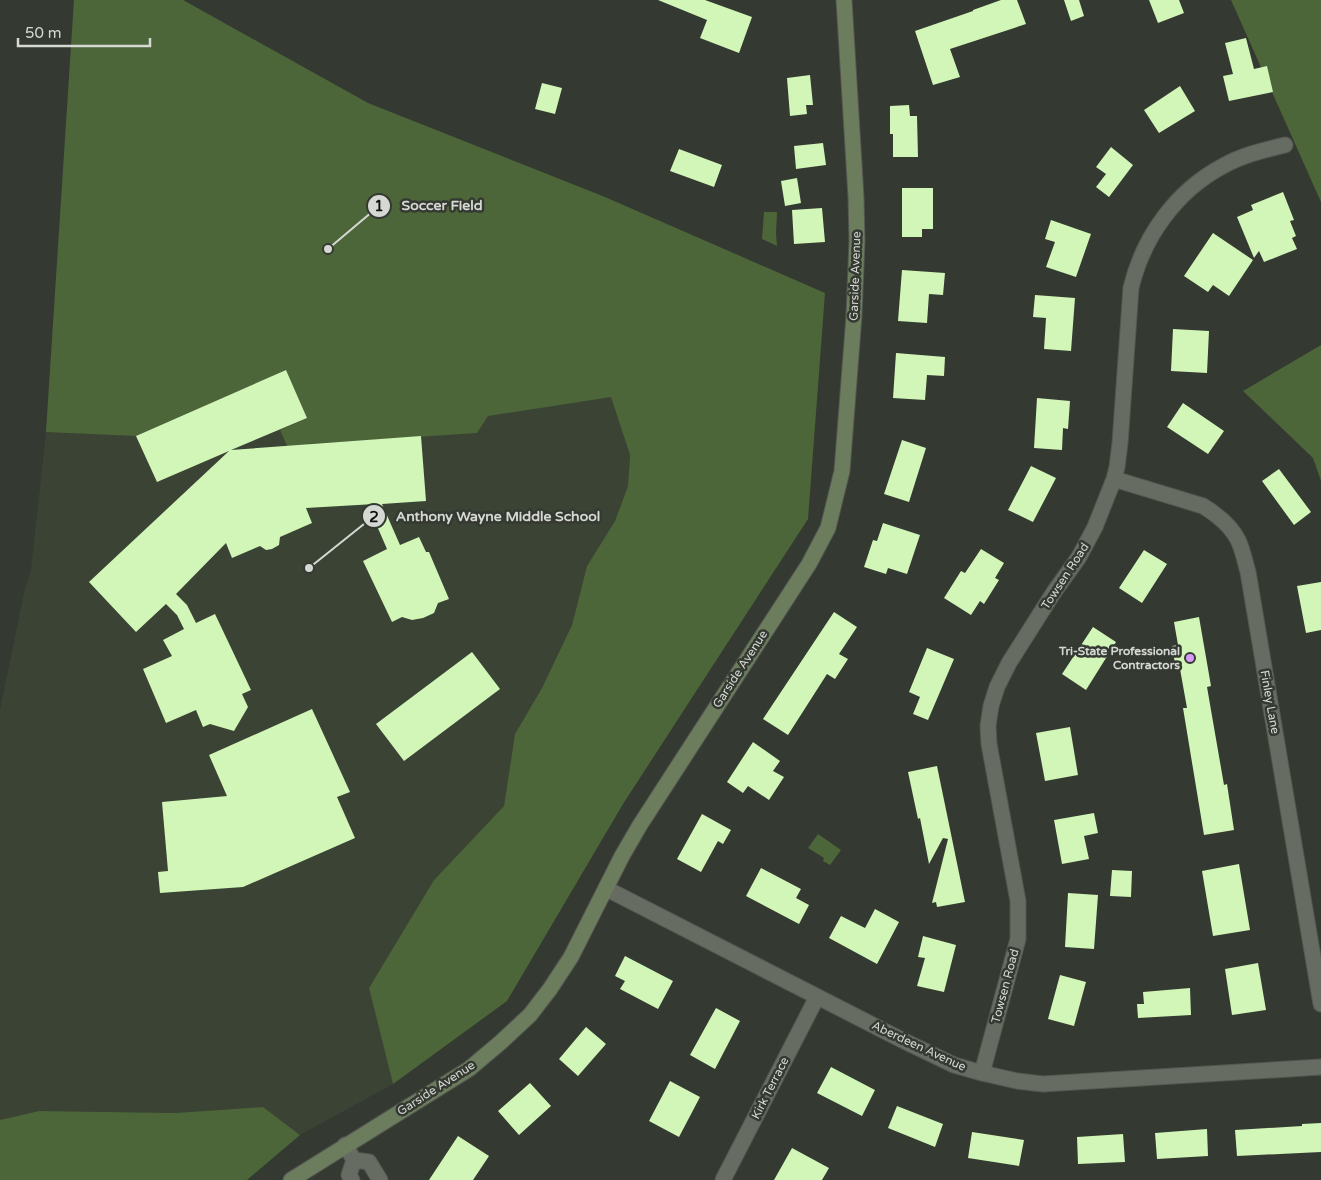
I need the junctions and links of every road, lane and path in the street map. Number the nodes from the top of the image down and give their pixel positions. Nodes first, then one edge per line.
1 (844, 0) edge
2 (1285, 145) dead end
3 (1114, 479) junction
4 (607, 889) junction
5 (817, 997) junction
6 (1321, 1004) edge
7 (1321, 1067) edge
8 (982, 1073) junction
9 (345, 1145) junction
10 (354, 1160) junction
11 (291, 1180) edge
12 (352, 1180) edge
13 (380, 1180) edge
14 (723, 1180) edge

1 - 4 street, Garside Avenue
2 - 3 street, Towsen Road
3 - 6 street, Finley Lane
3 - 8 street, Towsen Road
4 - 5 street, Aberdeen Avenue
4 - 9 street, Garside Avenue
5 - 8 street, Aberdeen Avenue
5 - 14 street, Kirk Terrace
7 - 8 street, Aberdeen Avenue
9 - 10 street
9 - 11 street, Garside Avenue
10 - 12 street
10 - 13 street

